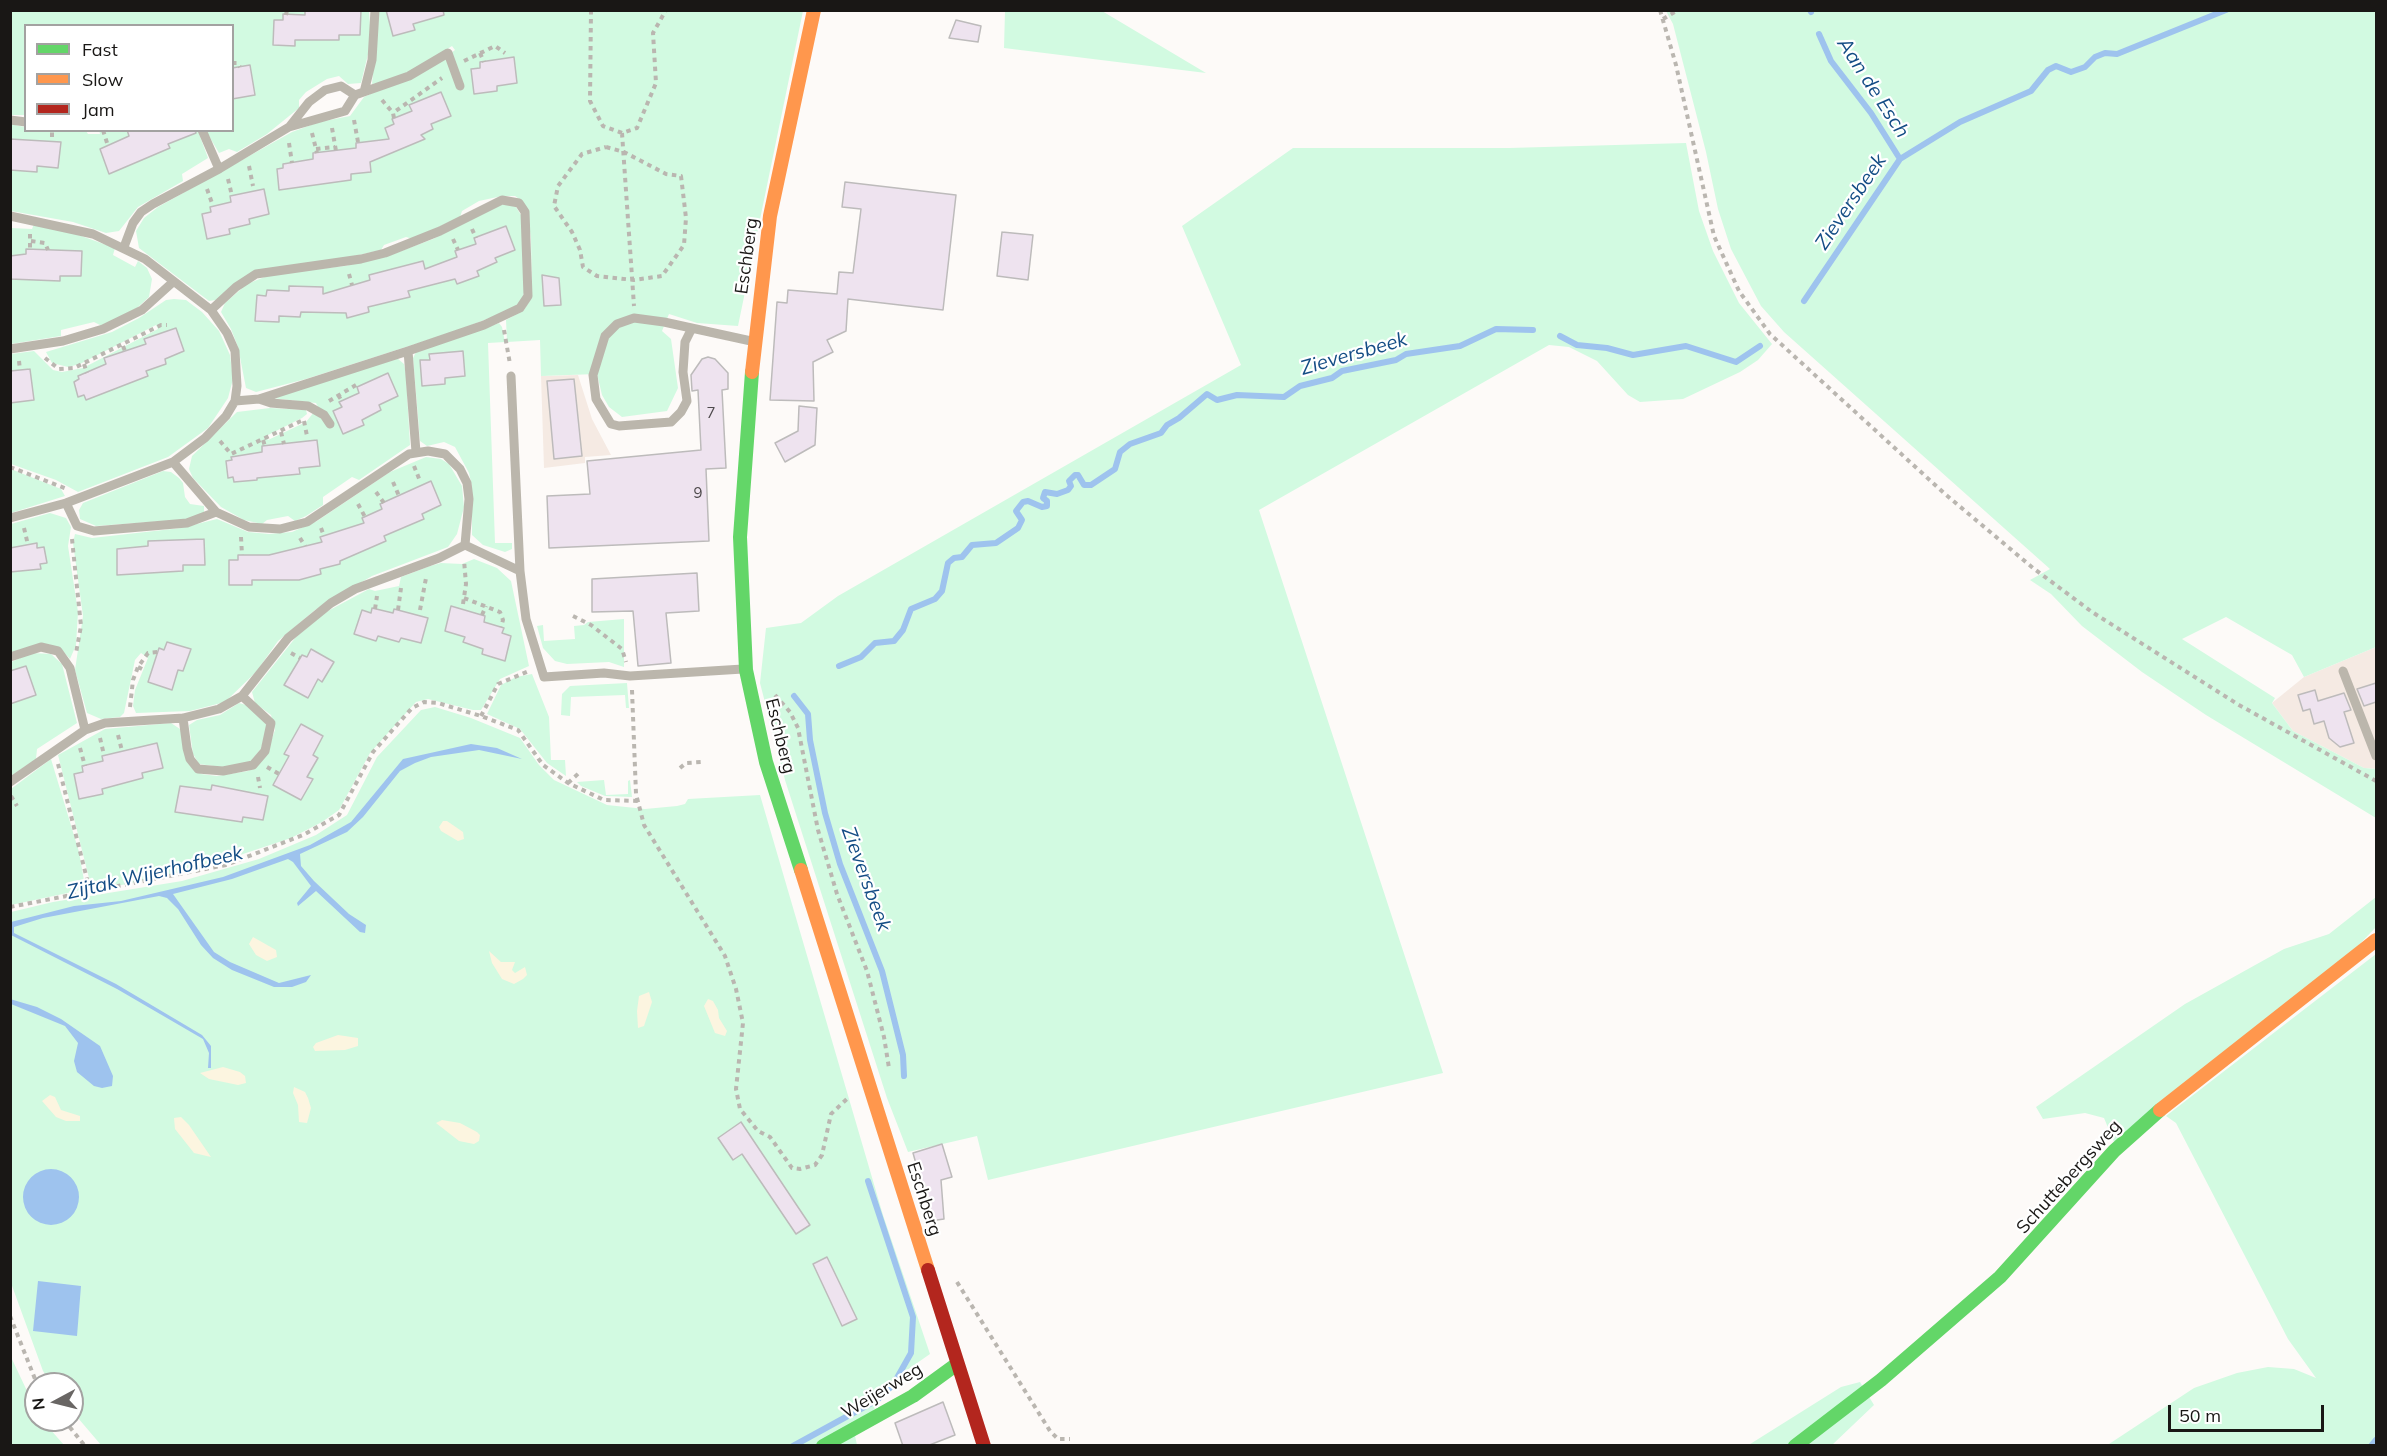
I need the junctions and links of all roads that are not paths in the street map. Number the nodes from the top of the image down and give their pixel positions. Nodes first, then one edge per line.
1 (375, 10) edge
2 (814, 10) edge
3 (460, 86) dead end
4 (360, 94) junction
5 (289, 127) junction
6 (203, 132) edge
7 (219, 169) junction
8 (10, 216) edge
9 (124, 247) junction
10 (173, 282) junction
11 (211, 310) junction
12 (692, 328) junction
13 (754, 342) junction
14 (10, 349) edge
15 (408, 351) junction
16 (511, 376) road end
17 (259, 399) junction
18 (235, 401) junction
19 (330, 424) dead end
20 (416, 452) junction
21 (174, 462) junction
22 (70, 501) junction
23 (216, 512) junction
24 (10, 518) edge
25 (462, 547) junction
26 (520, 571) junction
27 (10, 657) edge
28 (746, 670) junction
29 (2343, 670) dead end
30 (242, 696) junction
31 (183, 718) junction
32 (85, 730) junction
33 (2376, 756) edge
34 (10, 782) edge
35 (2376, 940) edge
36 (957, 1364) junction
37 (823, 1446) edge
38 (984, 1446) edge
39 (1795, 1446) edge

1 - 4 lane
2 - 13 street, Eschberg
3 - 4 lane
4 - 5 lane
4 - 5 lane
5 - 7 lane
6 - 7 lane
7 - 9 lane
8 - 9 lane
9 - 10 lane
10 - 11 lane
10 - 14 lane
11 - 15 lane
11 - 18 lane
12 - 12 lane
12 - 13 lane
13 - 28 street, Eschberg
15 - 17 lane
15 - 20 lane
16 - 26 lane
17 - 18 lane
17 - 19 lane
18 - 21 lane
20 - 23 lane
20 - 25 lane
21 - 22 lane
21 - 23 lane
22 - 23 lane
22 - 24 lane
25 - 26 lane
25 - 30 lane
26 - 28 lane
27 - 32 lane
28 - 36 street, Eschberg
29 - 33 lane
30 - 31 lane
30 - 31 lane
31 - 32 lane
32 - 34 lane
35 - 39 street, Schuttebergsweg
36 - 37 street, Weijerweg
36 - 38 street, Eschberg

